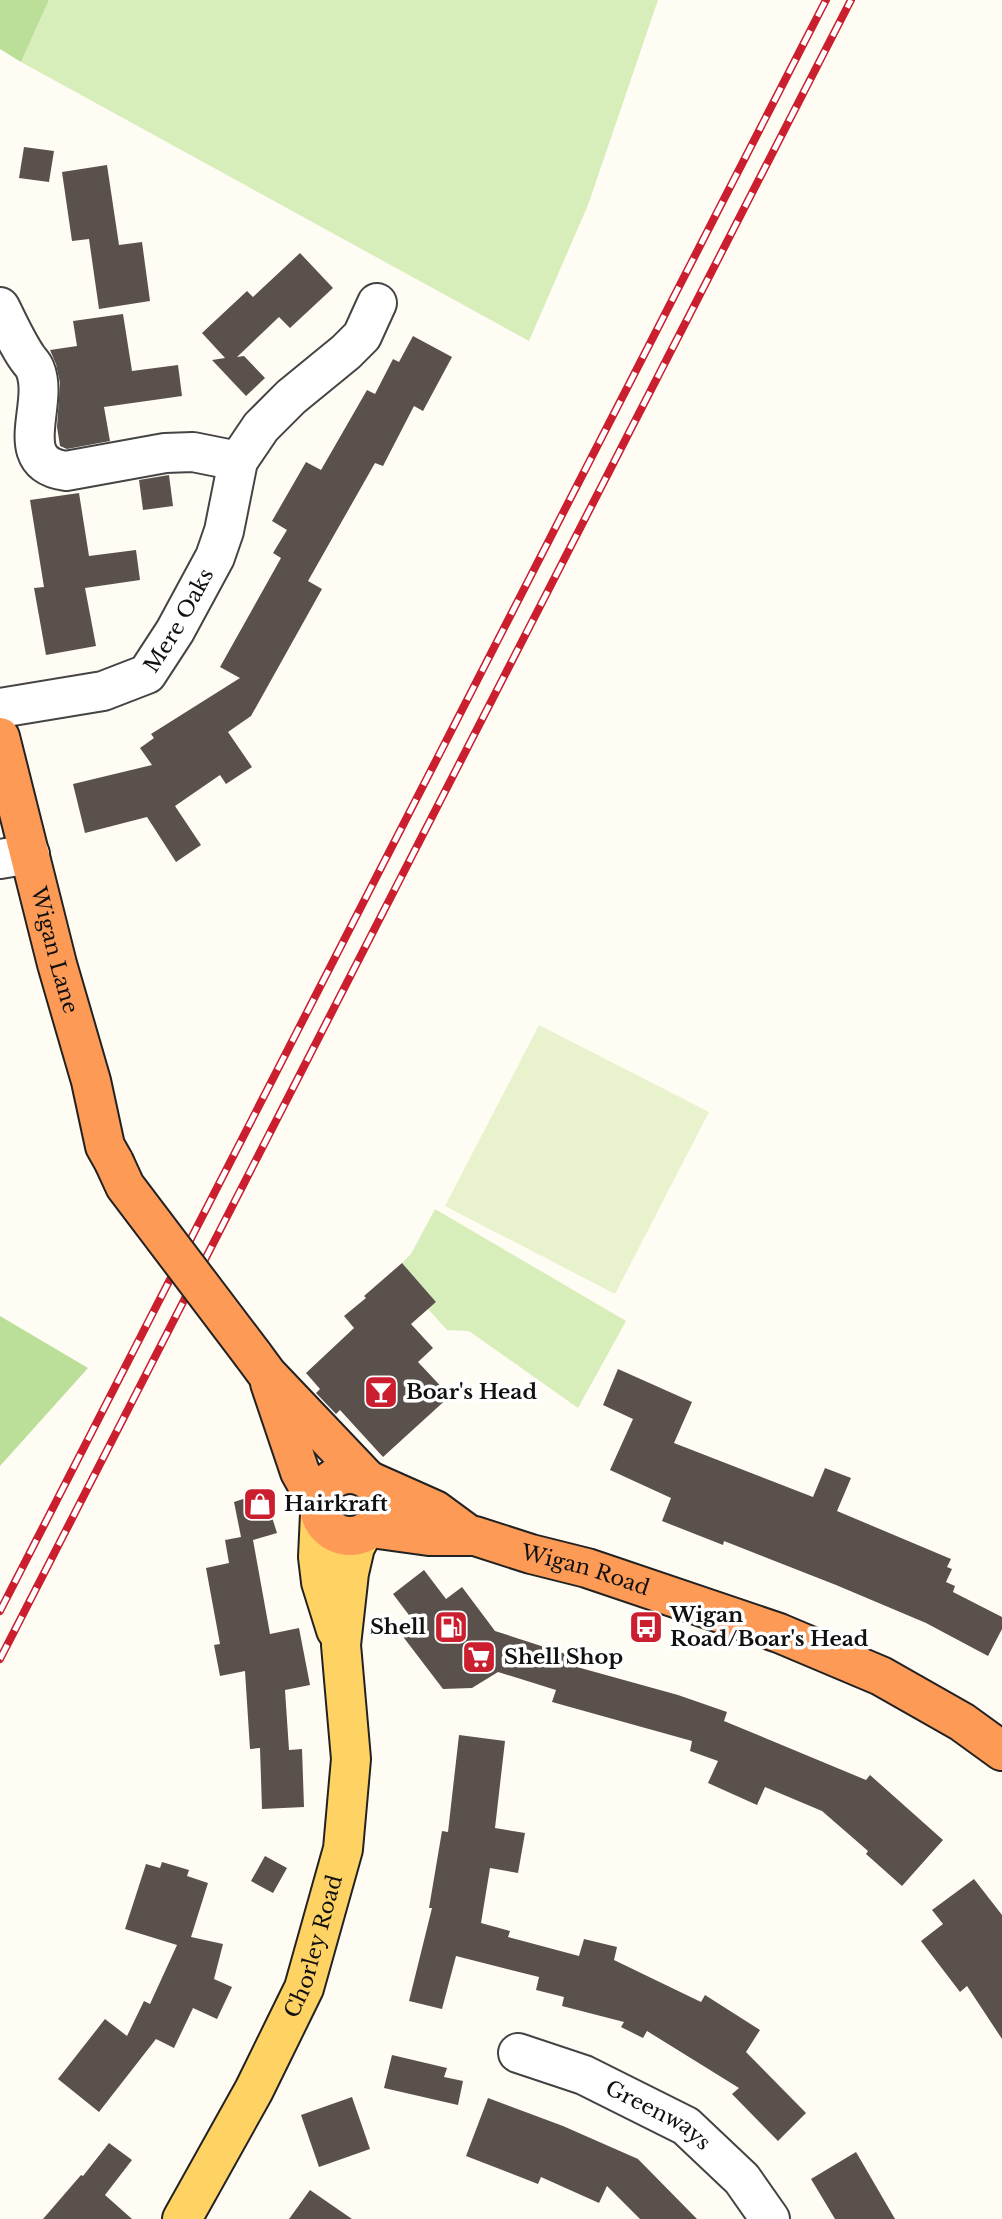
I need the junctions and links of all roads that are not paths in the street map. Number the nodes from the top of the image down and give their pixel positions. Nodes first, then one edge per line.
1 (377, 303) dead end
2 (0, 307) edge
3 (239, 461) junction
4 (0, 708) edge
5 (0, 737) edge
6 (15, 856) edge
7 (114, 1162) joint
8 (260, 1365) junction
9 (368, 1479) junction
10 (319, 1509) junction
11 (366, 1531) junction
12 (470, 1535) junction
13 (341, 1645) junction
14 (1002, 1751) edge
15 (518, 2053) dead end
16 (182, 2219) edge
17 (770, 2219) edge

1 - 3 street, Mere Oaks
2 - 3 street
3 - 4 street, Mere Oaks
5 - 6 highway, Wigan Lane
6 - 7 highway, Wigan Lane
7 - 8 highway, Wigan Road, bridge
8 - 9 highway, Wigan Road
8 - 10 highway, Wigan Road
9 - 10 highway
9 - 11 highway
9 - 12 highway, Wigan Road
10 - 11 highway
10 - 13 main road, Chorley Road
11 - 12 highway, Wigan Road
11 - 13 main road, Chorley Road
12 - 14 highway, Wigan Road
13 - 16 main road, Chorley Road
15 - 17 street, Greenways

